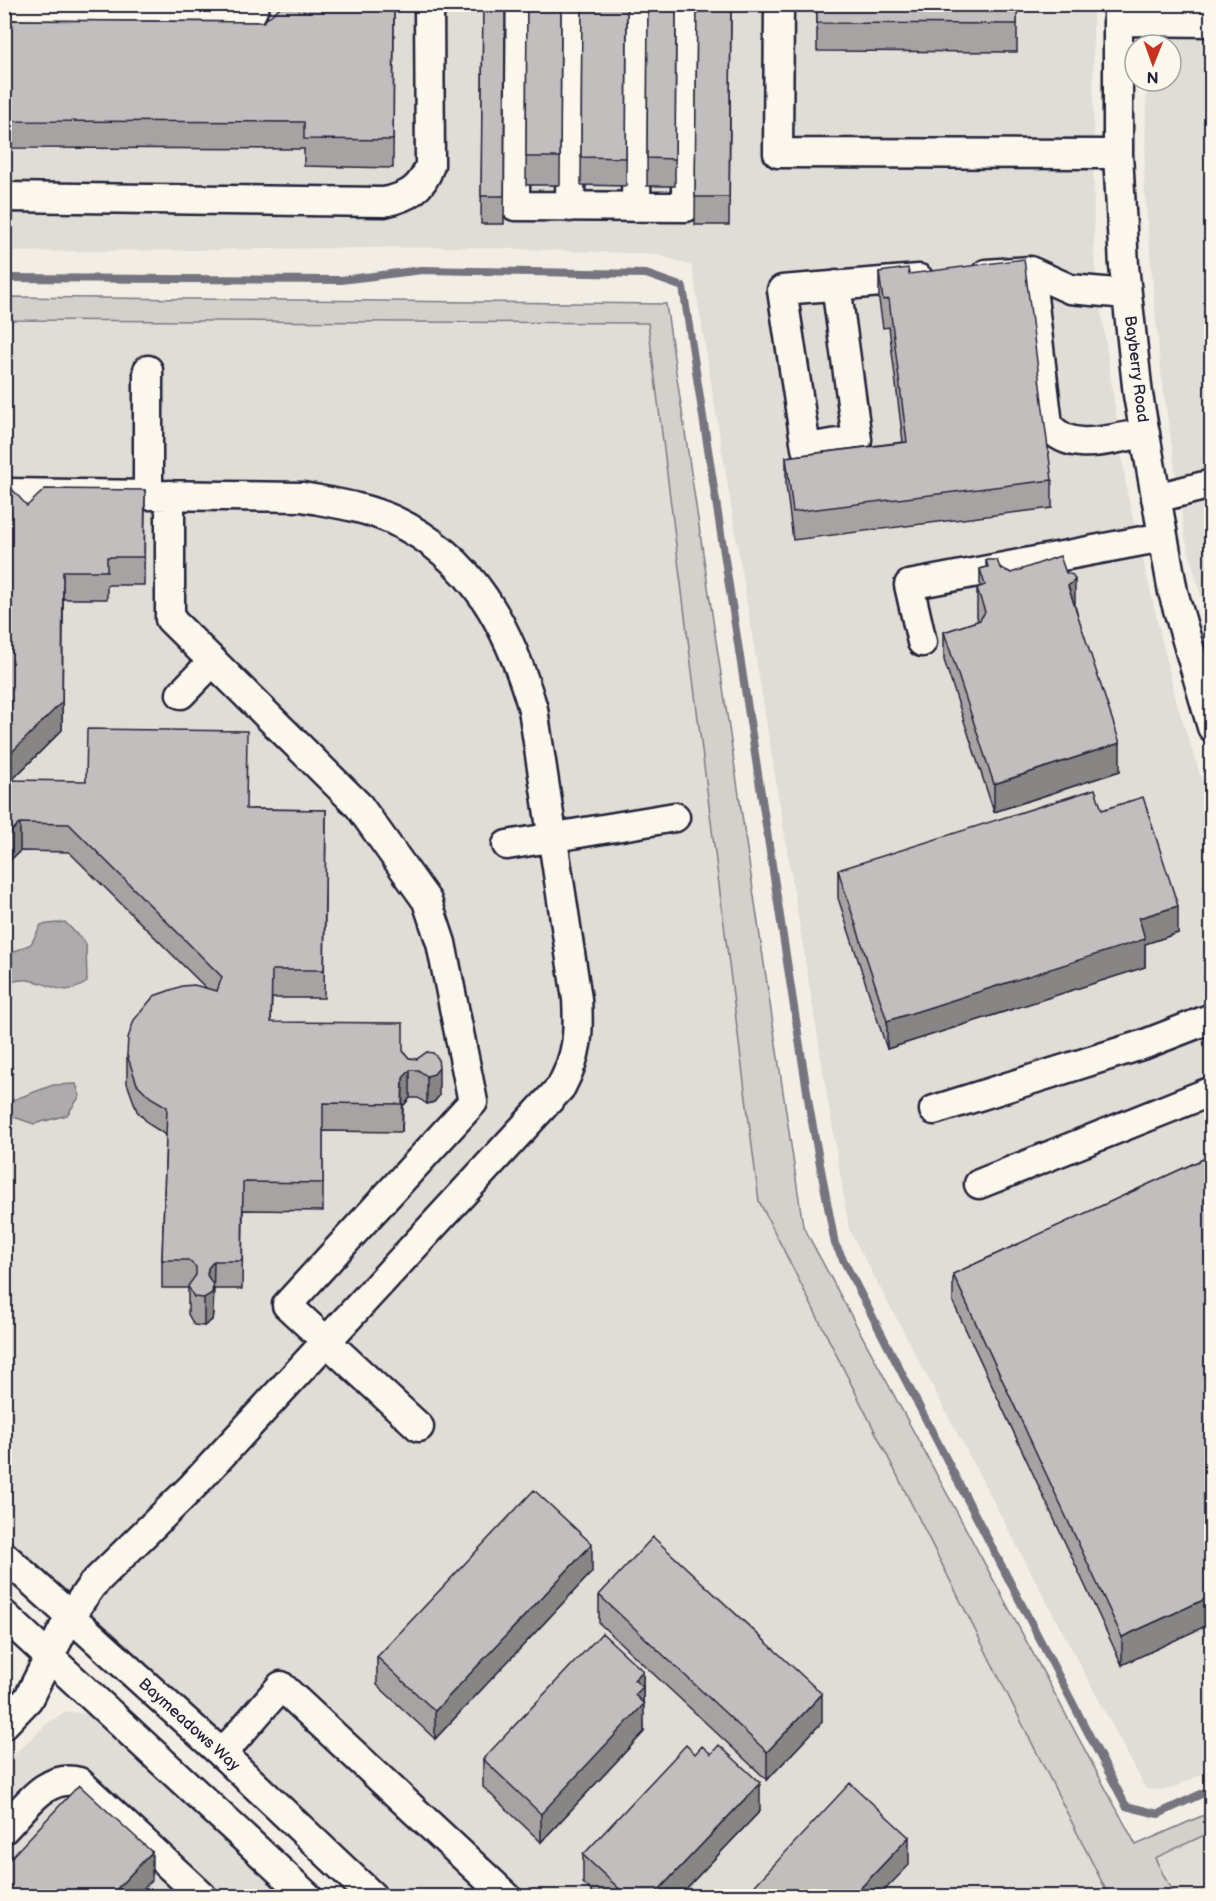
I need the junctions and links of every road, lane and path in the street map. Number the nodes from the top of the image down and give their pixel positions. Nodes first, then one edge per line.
1 (255, 4) edge
2 (429, 4) edge
3 (516, 4) edge
4 (572, 4) edge
5 (638, 4) edge
6 (687, 4) edge
7 (779, 4) edge
8 (186, 12) edge
9 (1118, 13) edge
10 (4, 16) edge
11 (1212, 22) edge
12 (1118, 154) junction
13 (4, 197) edge
14 (570, 207) junction
15 (636, 207) junction
16 (1030, 271) junction
17 (836, 285) junction
18 (1127, 294) junction
19 (148, 370) dead end
20 (1145, 433) junction
21 (1212, 484) edge
22 (4, 493) edge
23 (159, 495) junction
24 (1156, 498) junction
25 (1163, 537) junction
26 (922, 642) dead end
27 (213, 661) junction
28 (181, 694) dead end
29 (1212, 727) edge
30 (675, 817) dead end
31 (553, 838) junction
32 (507, 845) dead end
33 (1212, 1018) edge
34 (1212, 1091) edge
35 (934, 1110) dead end
36 (979, 1184) dead end
37 (328, 1343) junction
38 (419, 1427) dead end
39 (4, 1556) edge
40 (4, 1615) edge
41 (70, 1617) junction
42 (50, 1658) junction
43 (4, 1724) edge
44 (222, 1754) junction
45 (4, 1830) edge
46 (189, 1892) edge
47 (307, 1896) edge
48 (372, 1896) edge
49 (506, 1896) edge

1 - 8 street
2 - 13 street
3 - 14 street
4 - 14 street
5 - 15 street
6 - 15 street
7 - 12 street
8 - 10 street
9 - 11 street
9 - 12 street, Bayberry Road
12 - 18 street, Bayberry Road
14 - 15 street
16 - 17 street
16 - 18 street
16 - 20 street
17 - 17 street
18 - 20 street, Bayberry Road
19 - 23 street
20 - 24 street, Bayberry Road
21 - 24 street
22 - 23 street
23 - 27 street
23 - 31 street
24 - 25 street, Bayberry Road
25 - 26 street
25 - 29 street, Bayberry Road
27 - 28 street
27 - 37 street
30 - 31 street
31 - 32 street
31 - 37 street
33 - 35 street
34 - 36 street
37 - 38 street
37 - 41 street
39 - 41 street, Baymeadows Way
40 - 42 street
41 - 42 street
41 - 44 street, Baymeadows Way
42 - 43 street
42 - 47 street
44 - 48 street, Baymeadows Way
44 - 49 street
45 - 46 street

